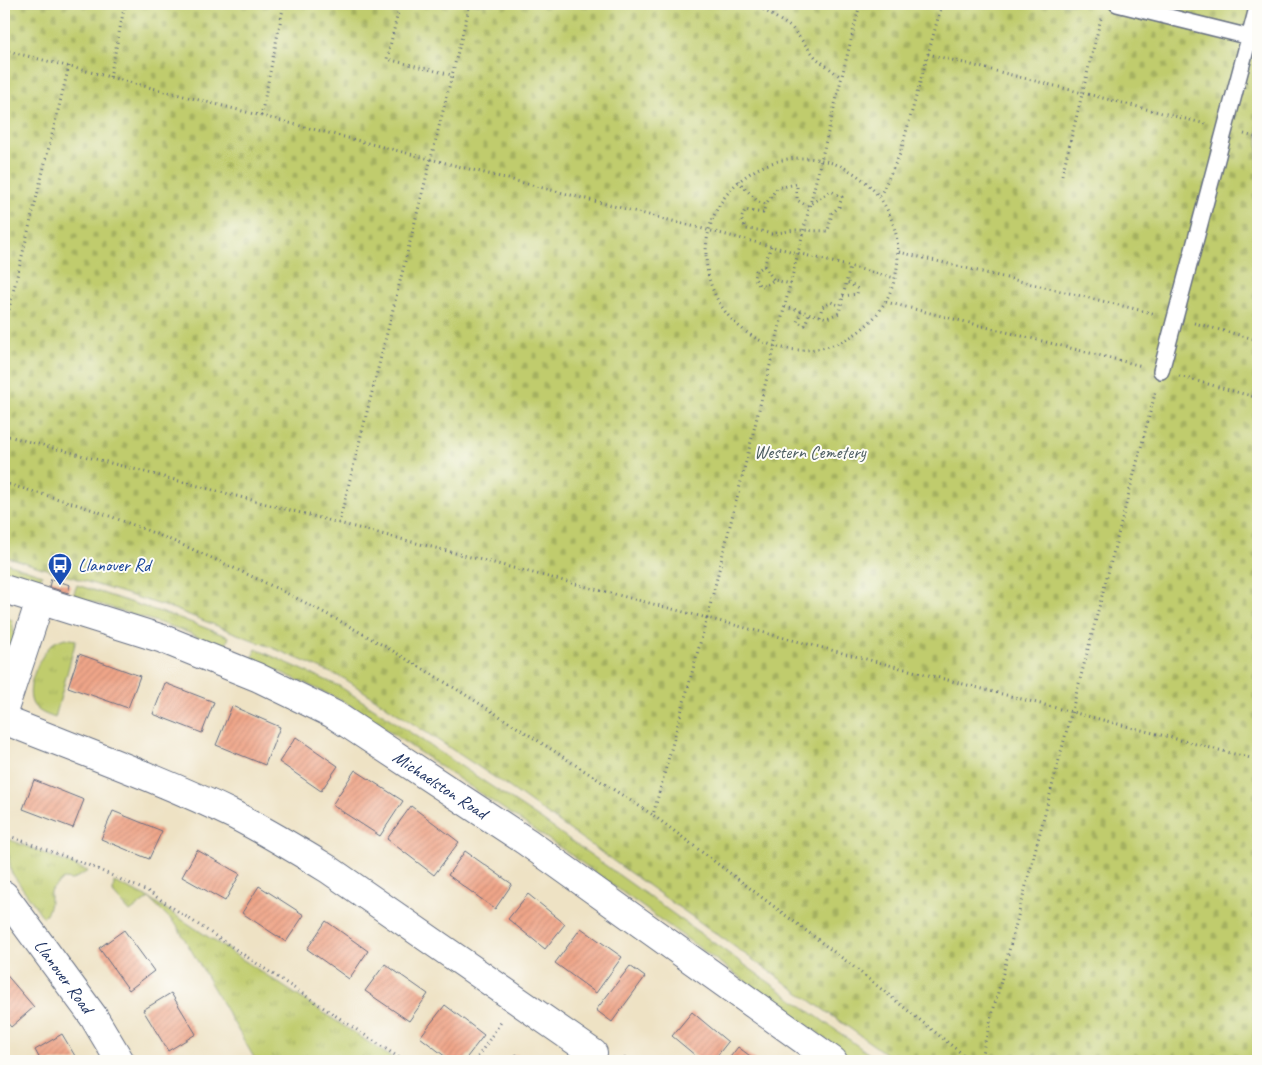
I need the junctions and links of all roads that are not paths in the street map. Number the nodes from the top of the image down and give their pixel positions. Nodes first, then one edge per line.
1 (1117, 4) edge
2 (1258, 4) edge
3 (1254, 38) edge
4 (1162, 371) road end
5 (4, 589) edge
6 (40, 600) junction
7 (4, 709) edge
8 (4, 720) edge
9 (4, 895) edge
10 (593, 1053) dead end
11 (120, 1061) edge
12 (833, 1061) edge

1 - 3 lane
2 - 3 lane
3 - 4 lane
5 - 6 street, Michaelston Road
6 - 7 street
6 - 12 street, Michaelston Road
8 - 10 street
9 - 11 street, Llanover Road

